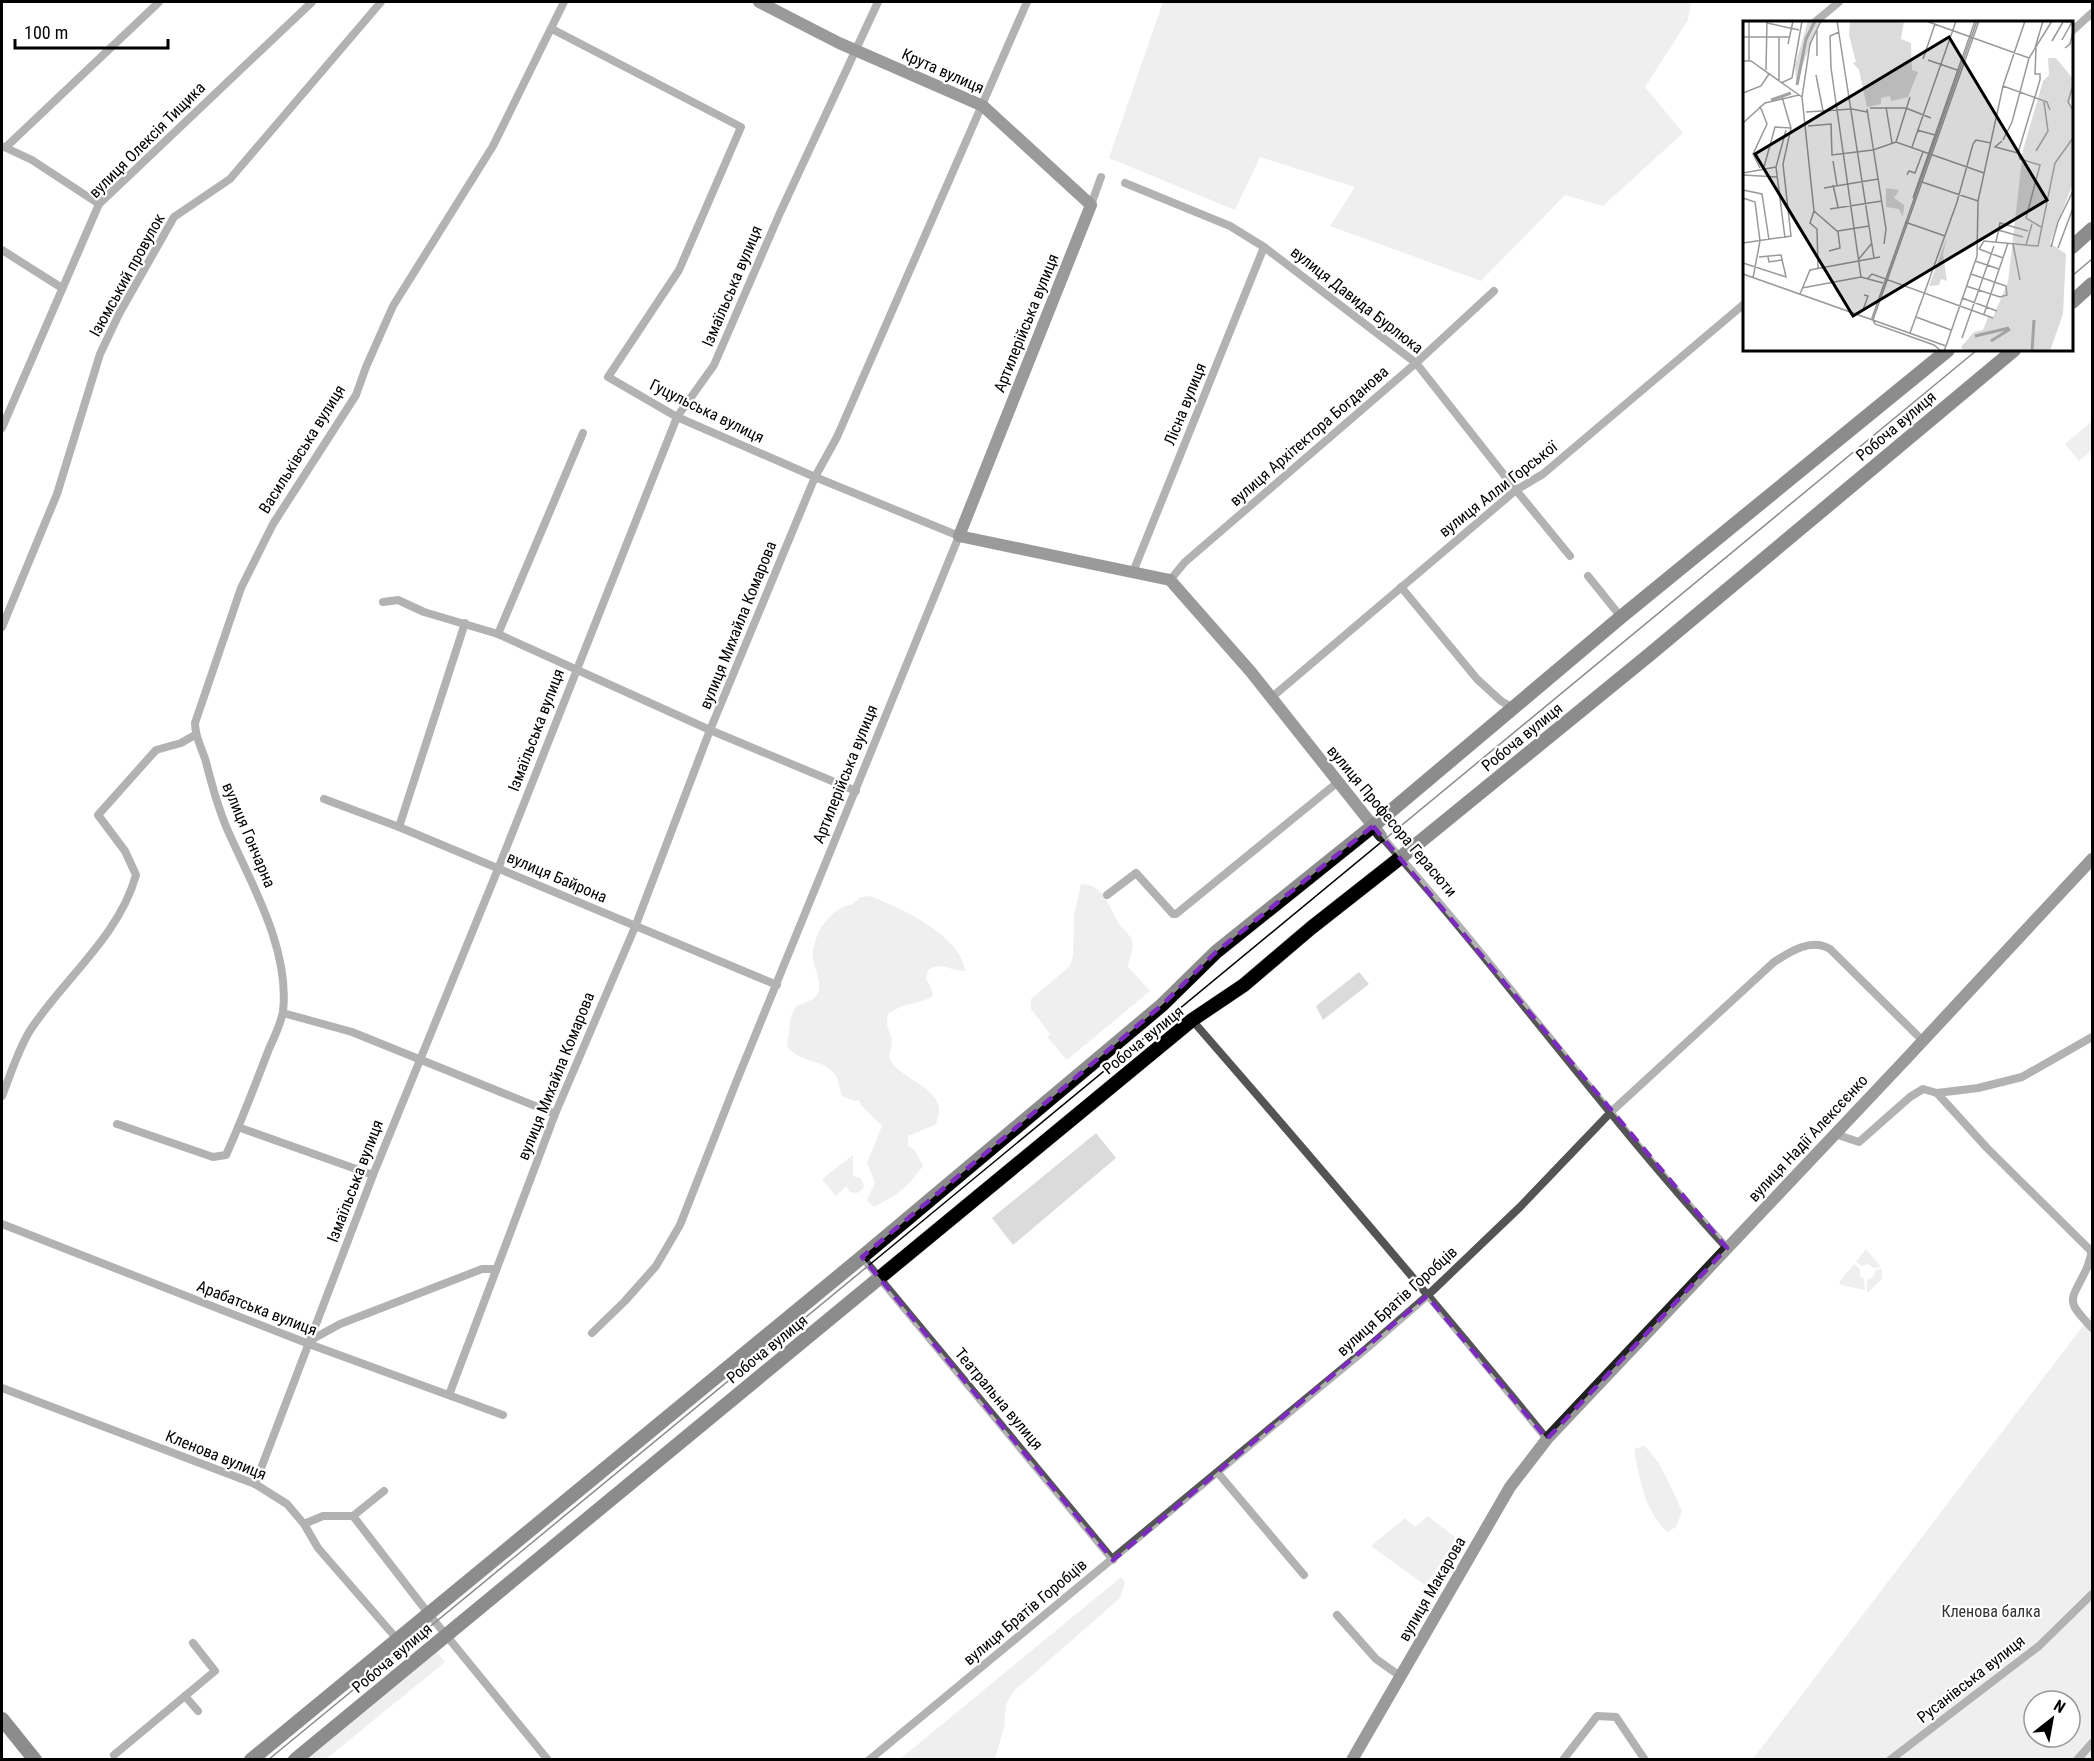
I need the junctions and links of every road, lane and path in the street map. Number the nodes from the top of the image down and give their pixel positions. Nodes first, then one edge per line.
1 (159, 2) edge
2 (312, 2) edge
3 (381, 2) edge
4 (564, 2) edge
5 (759, 2) edge
6 (878, 2) edge
7 (1026, 2) edge
8 (1839, 2) edge
9 (2092, 13) edge
10 (1816, 21) edge
11 (552, 29) junction
12 (2073, 30) edge
13 (856, 51) junction
14 (982, 106) junction
15 (4, 147) edge
16 (1101, 177) dead end
17 (1125, 183) dead end
18 (99, 204) junction
19 (1091, 205) junction
20 (2092, 229) edge
21 (2073, 246) edge
22 (1264, 247) junction
23 (2, 250) edge
24 (2092, 284) edge
25 (62, 288) junction
26 (1494, 291) dead end
27 (2073, 301) edge
28 (1743, 305) edge
29 (1947, 351) edge
30 (2013, 351) edge
31 (1416, 363) junction
32 (677, 417) junction
33 (2, 428) edge
34 (584, 433) dead end
35 (815, 477) junction
36 (1516, 490) junction
37 (959, 536) junction
38 (1570, 556) dead end
39 (1133, 572) junction
40 (1588, 576) dead end
41 (1170, 580) junction
42 (1401, 587) junction
43 (383, 602) dead end
44 (1622, 617) junction
45 (465, 623) junction
46 (2, 627) edge
47 (498, 634) junction
48 (576, 669) junction
49 (1271, 698) junction
50 (1513, 708) junction
51 (710, 730) junction
52 (195, 735) junction
53 (1338, 782) junction
54 (856, 791) junction
55 (324, 799) dead end
56 (399, 827) junction
57 (1377, 831) junction
58 (1400, 858) junction
59 (2092, 859) edge
60 (498, 869) junction
61 (1107, 895) dead end
62 (635, 927) junction
63 (777, 985) junction
64 (283, 1013) junction
65 (1192, 1020) junction
66 (2092, 1037) edge
67 (1923, 1041) junction
68 (419, 1059) junction
69 (1937, 1093) junction
70 (2, 1096) edge
71 (1611, 1112) junction
72 (555, 1114) junction
73 (117, 1124) dead end
74 (238, 1127) junction
75 (1835, 1134) junction
76 (373, 1175) junction
77 (2, 1224) edge
78 (1727, 1248) junction
79 (2092, 1252) edge
80 (862, 1257) junction
81 (496, 1269) junction
82 (879, 1278) junction
83 (1426, 1296) junction
84 (2092, 1328) edge
85 (592, 1333) dead end
86 (310, 1342) junction
87 (2, 1388) edge
88 (449, 1395) junction
89 (503, 1415) dead end
90 (1547, 1439) junction
91 (1218, 1473) junction
92 (255, 1484) junction
93 (384, 1491) dead end
94 (353, 1516) junction
95 (304, 1524) junction
96 (1113, 1560) junction
97 (1304, 1575) dead end
98 (2092, 1594) edge
99 (428, 1613) junction
100 (1337, 1615) dead end
101 (446, 1635) junction
102 (397, 1639) junction
103 (193, 1643) dead end
104 (1400, 1676) junction
105 (185, 1696) junction
106 (198, 1711) dead end
107 (2, 1719) edge
108 (2092, 1743) edge
109 (114, 1755) dead end
110 (35, 1760) edge
111 (250, 1760) edge
112 (295, 1760) edge
113 (548, 1760) edge
114 (869, 1760) edge
115 (1352, 1760) edge
116 (1563, 1760) edge
117 (1645, 1760) edge
118 (1890, 1760) edge
119 (2077, 1760) edge

1 - 15 street
2 - 18 street, вулиця Олексія Тищика
3 - 46 street, Ізюмський провулок
4 - 11 street, Васильківська вулиця
5 - 13 street, Крута вулиця
6 - 13 street, Ізмаїльська вулиця
7 - 14 street, вулиця Михайла Комарова
8 - 10 street
9 - 12 street
11 - 32 street, Гуцульська вулиця
11 - 52 street, Васильківська вулиця
13 - 14 street, Крута вулиця
13 - 32 street, Ізмаїльська вулиця
14 - 19 street, Крута вулиця
14 - 35 street, вулиця Михайла Комарова
15 - 18 street
16 - 19 street
17 - 22 street, вулиця Давида Бурлюка
18 - 25 street, вулиця Олексія Тищика
19 - 37 street, Артилерійська вулиця
20 - 21 main road
22 - 31 street, вулиця Давида Бурлюка
22 - 39 street, Лісна вулиця
23 - 25 street
24 - 27 main road
25 - 33 street, вулиця Олексія Тищика
26 - 31 street, вулиця Архітектора Богданова
28 - 36 street, вулиця Алли Горської
29 - 44 main road, Робоча вулиця
30 - 58 main road, Робоча вулиця
31 - 36 street, вулиця Давида Бурлюка
31 - 41 street, вулиця Архітектора Богданова
32 - 35 street, Гуцульська вулиця
32 - 48 street, Ізмаїльська вулиця
34 - 47 street
35 - 37 street, Гуцульська вулиця
35 - 51 street, вулиця Михайла Комарова
36 - 38 street, вулиця Давида Бурлюка
36 - 42 street, вулиця Алли Горської
37 - 39 street
37 - 54 street, Артилерійська вулиця
39 - 41 street
40 - 44 street
41 - 49 street, вулиця Професора Герасюти
42 - 49 street, вулиця Алли Горської
42 - 50 street
43 - 45 street
44 - 50 main road, Робоча вулиця
45 - 47 street
45 - 56 street
47 - 48 street
48 - 51 street
48 - 60 street, Ізмаїльська вулиця
49 - 53 street, вулиця Професора Герасюти
50 - 57 main road, Робоча вулиця
51 - 54 street
51 - 62 street, вулиця Михайла Комарова
52 - 64 street, вулиця Гончарна
52 - 70 street
53 - 57 street, вулиця Професора Герасюти
53 - 61 street
54 - 63 street, Артилерійська вулиця
55 - 56 street, вулиця Байрона
56 - 60 street, вулиця Байрона
57 - 58 street, вулиця Професора Герасюти
57 - 80 main road, Робоча вулиця
58 - 65 main road, Робоча вулиця
58 - 71 street, вулиця Професора Герасюти
59 - 67 street, вулиця Надії Алексєєнко
60 - 62 street, вулиця Байрона
60 - 68 street, Ізмаїльська вулиця
62 - 63 street, вулиця Байрона
62 - 72 street, вулиця Михайла Комарова
63 - 85 street, Артилерійська вулиця
64 - 68 street
64 - 74 street, вулиця Гончарна
65 - 82 main road, Робоча вулиця
65 - 83 street
66 - 69 street
67 - 71 street, вулиця Братів Горобців
67 - 75 street, вулиця Надії Алексєєнко
68 - 72 street
68 - 76 street, Ізмаїльська вулиця
69 - 75 street
69 - 79 street
71 - 78 street, вулиця Професора Герасюти
71 - 83 street, вулиця Братів Горобців
72 - 81 street, вулиця Михайла Комарова
73 - 74 street, вулиця Гончарна
74 - 76 street
75 - 78 street, вулиця Надії Алексєєнко
76 - 86 street, Ізмаїльська вулиця
77 - 86 street, Арабатська вулиця
78 - 90 street, вулиця Надії Алексєєнко
79 - 84 street
80 - 82 street, Театральна вулиця
80 - 99 main road, Робоча вулиця
81 - 86 street
81 - 88 street, вулиця Михайла Комарова
82 - 96 street, Театральна вулиця
82 - 101 main road, Робоча вулиця
83 - 90 street
83 - 91 street, вулиця Братів Горобців
86 - 88 street, Арабатська вулиця
86 - 92 street, Ізмаїльська вулиця
87 - 92 street, Кленова вулиця
88 - 89 street, Арабатська вулиця
90 - 104 street, вулиця Макарова
91 - 96 street, вулиця Братів Горобців
91 - 97 street
92 - 95 street, Кленова вулиця
93 - 94 street
94 - 95 street
94 - 99 street
95 - 102 street, Кленова вулиця
96 - 114 street, вулиця Братів Горобців
98 - 118 street, Русанівська вулиця
99 - 101 street
99 - 102 main road, Робоча вулиця
100 - 104 street
101 - 112 main road, Робоча вулиця
101 - 113 street
102 - 111 main road, Робоча вулиця
103 - 105 street
104 - 115 street, вулиця Макарова
105 - 106 street
105 - 109 street
107 - 110 main road
108 - 119 street
116 - 117 street

